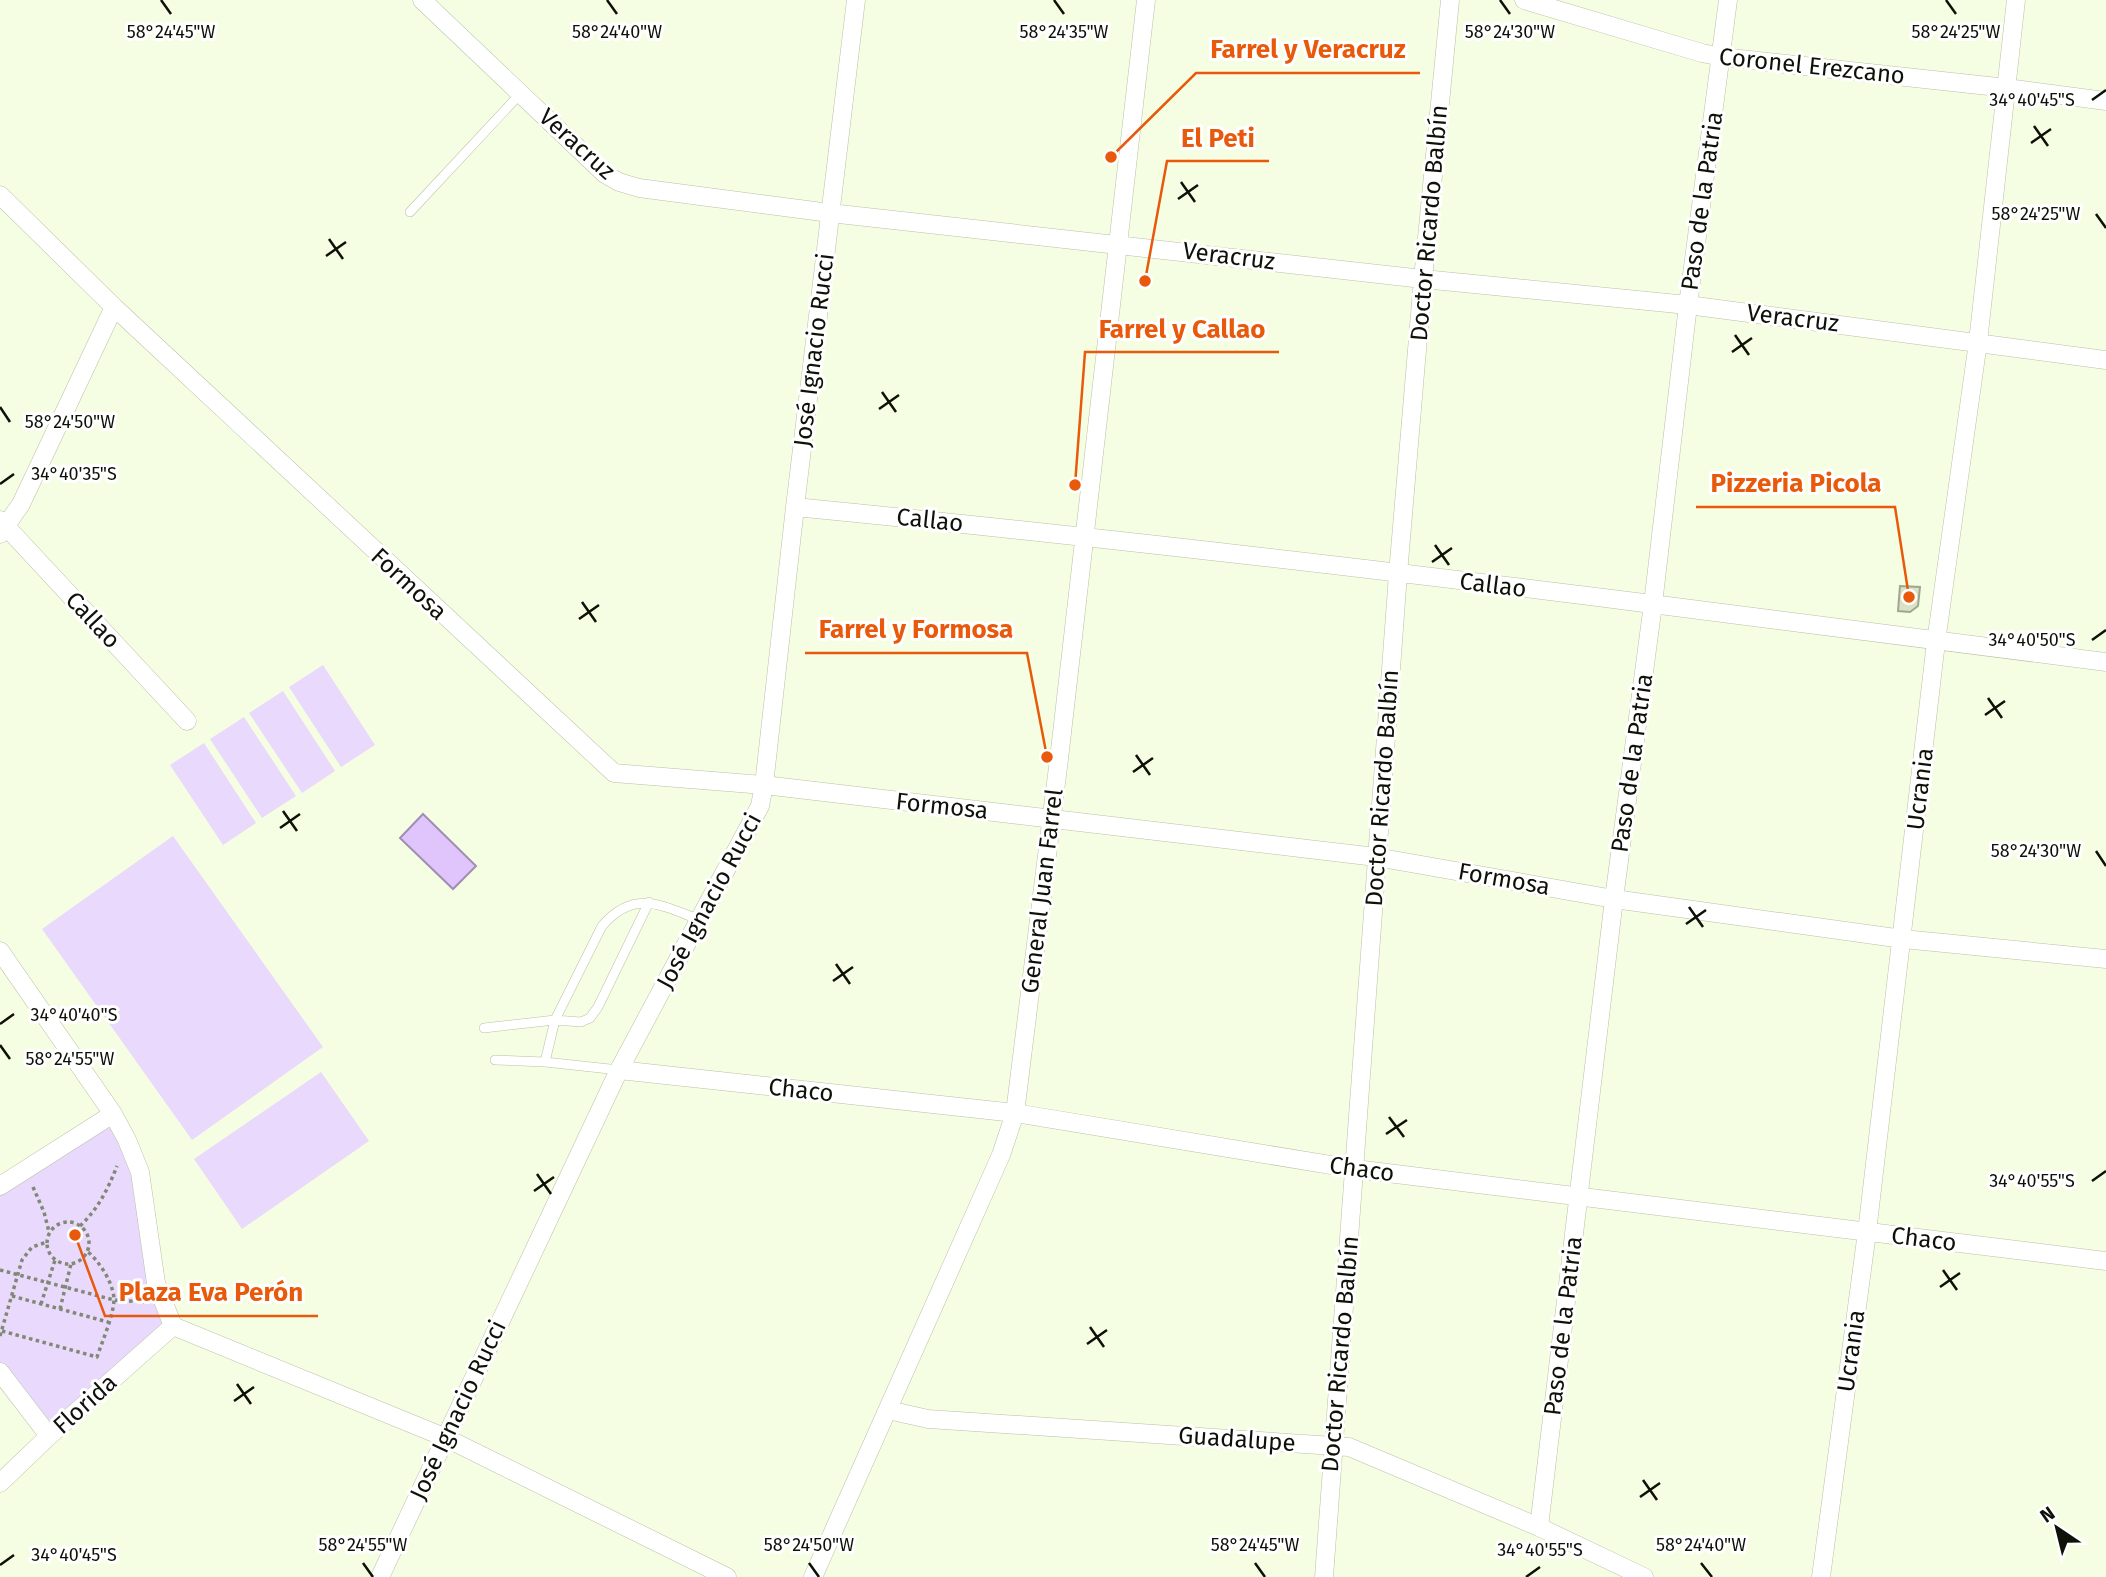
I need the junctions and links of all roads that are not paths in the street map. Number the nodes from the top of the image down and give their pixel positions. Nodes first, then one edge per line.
1 (422, 0) edge
2 (856, 0) edge
3 (1146, 0) edge
4 (1450, 0) edge
5 (1524, 0) edge
6 (1728, 0) edge
7 (2016, 0) edge
8 (1722, 57) junction
9 (2007, 88) junction
10 (521, 93) junction
11 (2106, 101) edge
12 (0, 195) edge
13 (410, 212) dead end
14 (830, 213) junction
15 (1118, 243) junction
16 (1423, 279) junction
17 (1688, 305) junction
18 (114, 307) junction
19 (1978, 342) junction
20 (2106, 360) edge
21 (795, 507) junction
22 (2, 527) edge
23 (1083, 535) junction
24 (1398, 574) junction
25 (1653, 604) junction
26 (1937, 642) junction
27 (2106, 662) edge
28 (187, 721) dead end
29 (764, 785) junction
30 (1051, 818) junction
31 (1376, 857) junction
32 (1614, 898) junction
33 (649, 902) junction
34 (700, 920) junction
35 (1903, 939) junction
36 (0, 951) edge
37 (2106, 959) edge
38 (555, 1020) junction
39 (484, 1028) dead end
40 (495, 1060) dead end
41 (545, 1062) junction
42 (619, 1070) junction
43 (1015, 1113) junction
44 (114, 1114) junction
45 (1355, 1169) junction
46 (0, 1186) edge
47 (1579, 1195) junction
48 (1867, 1232) junction
49 (2106, 1261) edge
50 (173, 1326) junction
51 (0, 1372) edge
52 (888, 1410) junction
53 (49, 1436) junction
54 (444, 1437) junction
55 (1332, 1445) junction
56 (0, 1483) edge
57 (1539, 1527) junction
58 (380, 1577) edge
59 (727, 1577) edge
60 (813, 1577) edge
61 (1324, 1577) edge
62 (1644, 1577) edge
63 (1821, 1577) edge

1 - 10 street, Veracruz
2 - 14 street, José Ignacio Rucci
3 - 15 street, General Juan Farrel
4 - 16 street, Doctor Ricardo Balbín
5 - 8 street, Coronel Erezcano
6 - 8 street, Paso de la Patria
7 - 9 street, Ucrania
8 - 9 street, Coronel Erezcano
8 - 17 street, Paso de la Patria
9 - 11 street, Coronel Erezcano
9 - 19 street, Ucrania
10 - 13 lane
10 - 14 street, Veracruz
12 - 18 street, Formosa
14 - 15 street, Veracruz
14 - 21 street, José Ignacio Rucci
15 - 16 street, Veracruz
15 - 23 street, General Juan Farrel
16 - 17 street, Veracruz
16 - 24 street, Doctor Ricardo Balbín
17 - 19 street, Veracruz
17 - 25 street, Paso de la Patria
18 - 22 street
18 - 29 street, Formosa
19 - 20 street, Veracruz
19 - 26 street, Ucrania
21 - 23 street, Callao
21 - 29 street, José Ignacio Rucci
22 - 28 street, Callao
23 - 24 street, Callao
23 - 30 street, General Juan Farrel
24 - 25 street, Callao
24 - 31 street, Doctor Ricardo Balbín
25 - 26 street, Callao
25 - 32 street, Paso de la Patria
26 - 27 street, Callao
26 - 35 street, Ucrania
29 - 30 street, Formosa
29 - 34 street, José Ignacio Rucci
30 - 31 street, Formosa
30 - 43 street, General Juan Farrel
31 - 32 street, Formosa
31 - 45 street, Doctor Ricardo Balbín
32 - 35 street, Formosa
32 - 47 street, Paso de la Patria
33 - 34 lane
33 - 38 lane
33 - 38 lane
34 - 42 street, José Ignacio Rucci
35 - 37 street, Formosa
35 - 48 street, Ucrania
36 - 44 street
38 - 39 lane
38 - 41 lane
40 - 41 lane
41 - 42 lane
42 - 43 street, Chaco
42 - 54 street, José Ignacio Rucci
43 - 45 street, Chaco
43 - 52 street, General Juan Farrel
44 - 46 street
44 - 50 street
45 - 47 street, Chaco
45 - 55 street, Doctor Ricardo Balbín
47 - 48 street, Chaco
47 - 57 street, Paso de la Patria
48 - 49 street, Chaco
48 - 63 street, Ucrania
50 - 53 street, Florida
50 - 54 street
51 - 53 street
52 - 55 street, Guadalupe
52 - 60 street, General Juan Farrel
53 - 56 street, Florida
54 - 58 street, José Ignacio Rucci
54 - 59 street
55 - 57 street, Guadalupe
55 - 61 street, Doctor Ricardo Balbín
57 - 62 street, Guadalupe

